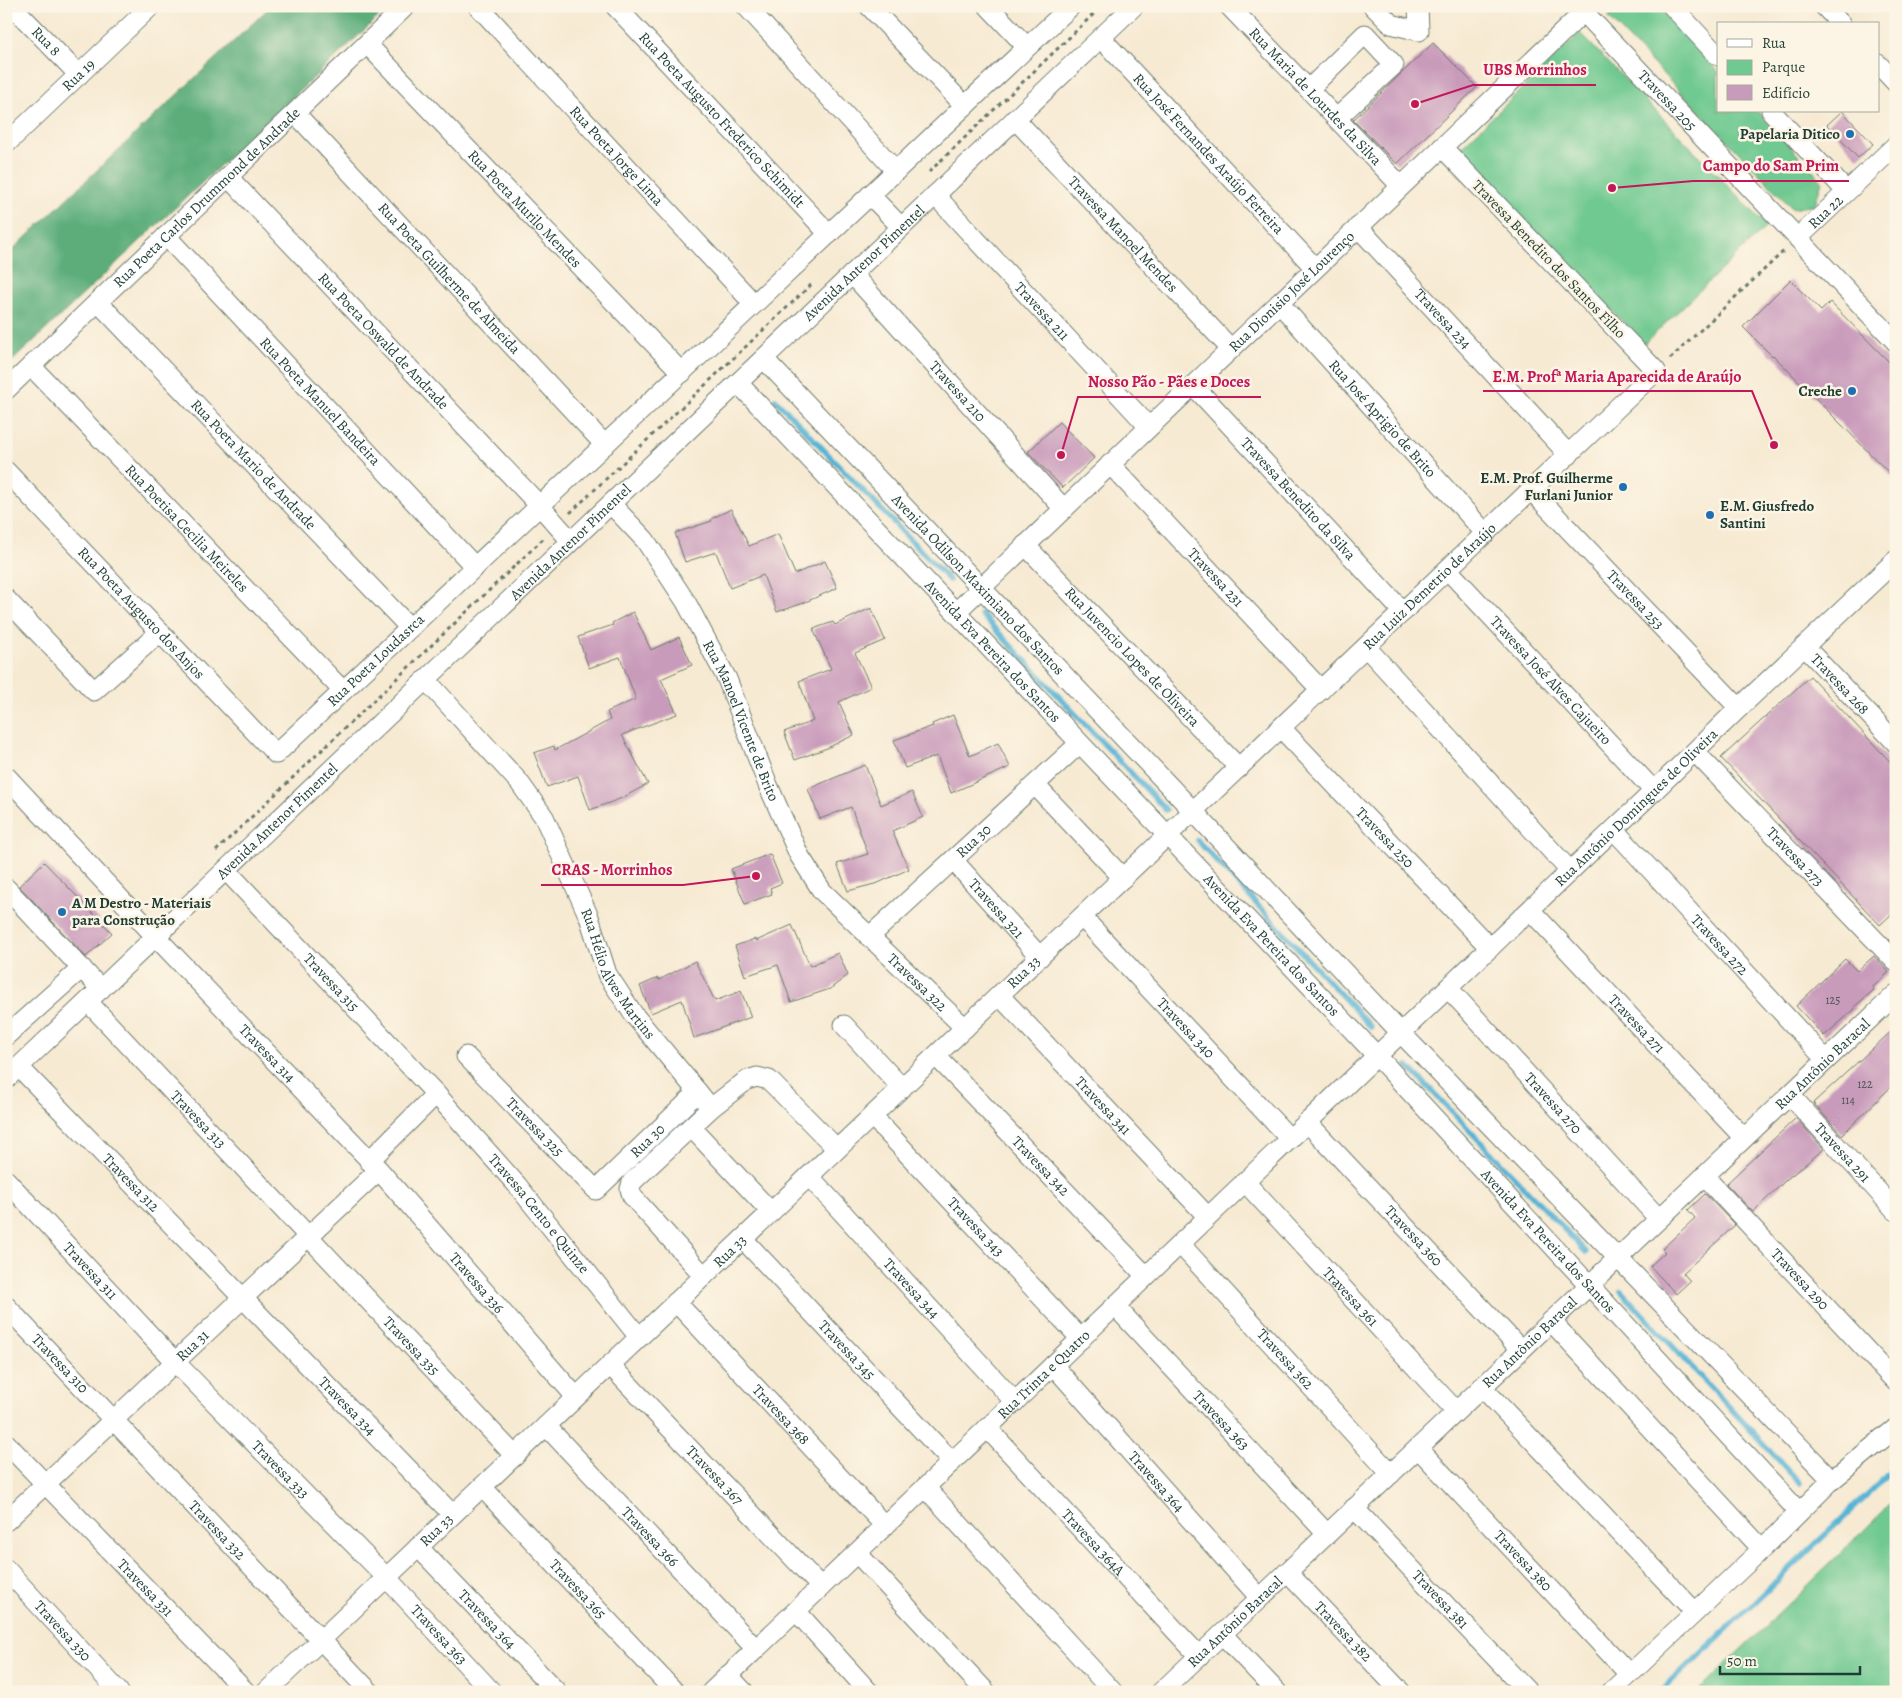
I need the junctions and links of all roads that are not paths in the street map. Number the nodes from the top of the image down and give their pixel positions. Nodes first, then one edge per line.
1 (12, 6) edge
2 (151, 6) edge
3 (406, 6) edge
4 (478, 6) edge
5 (615, 6) edge
6 (746, 6) edge
7 (869, 6) edge
8 (988, 6) edge
9 (1071, 6) edge
10 (1134, 6) edge
11 (1229, 6) edge
12 (1373, 6) edge
13 (1418, 6) edge
14 (1672, 6) edge
15 (1824, 6) edge
16 (1584, 8) edge
17 (1839, 22) edge
18 (1101, 38) junction
19 (367, 44) junction
20 (1027, 47) junction
21 (1717, 55) edge
22 (1880, 66) edge
23 (79, 75) junction
24 (1896, 82) edge
25 (1309, 89) junction
26 (965, 106) junction
27 (1772, 112) edge
28 (295, 113) junction
29 (1337, 118) junction
30 (1015, 119) junction
31 (6, 144) edge
32 (1442, 146) junction
33 (1893, 152) edge
34 (896, 171) junction
35 (228, 177) junction
36 (1401, 186) junction
37 (1846, 191) junction
38 (870, 195) junction
39 (935, 196) junction
40 (1358, 227) junction
41 (901, 228) junction
42 (829, 234) junction
43 (166, 236) junction
44 (1798, 238) junction
45 (1315, 268) junction
46 (852, 274) junction
47 (98, 302) junction
48 (1279, 303) junction
49 (754, 304) junction
50 (1896, 342) edge
51 (1231, 349) junction
52 (764, 358) junction
53 (31, 366) junction
54 (1656, 372) joint
55 (682, 373) junction
56 (738, 383) junction
57 (1193, 385) junction
58 (6, 390) edge
59 (1149, 428) junction
60 (605, 445) junction
61 (1569, 455) junction
62 (1110, 464) junction
63 (6, 471) edge
64 (1532, 490) junction
65 (611, 504) junction
66 (540, 506) junction
67 (1064, 509) junction
68 (1486, 534) junction
69 (571, 542) junction
70 (1025, 545) junction
71 (475, 567) junction
72 (1448, 570) junction
73 (1892, 572) edge
74 (980, 588) junction
75 (6, 599) edge
76 (956, 612) junction
77 (1403, 612) junction
78 (410, 628) junction
79 (160, 632) junction
80 (1806, 646) junction
81 (1366, 647) junction
82 (426, 680) junction
83 (1321, 690) junction
84 (343, 691) junction
85 (1739, 708) junction
86 (1282, 728) junction
87 (1896, 743) edge
88 (1079, 744) junction
89 (1695, 752) junction
90 (276, 754) joint
91 (1239, 768) junction
92 (6, 776) edge
93 (1035, 784) junction
94 (1654, 791) junction
95 (1193, 811) junction
96 (1614, 830) junction
97 (1167, 837) junction
98 (953, 860) junction
99 (226, 870) junction
100 (1570, 871) junction
101 (1123, 878) junction
102 (6, 888) edge
103 (1530, 910) junction
104 (1082, 917) junction
105 (869, 936) junction
106 (156, 937) junction
107 (1490, 948) junction
108 (1040, 957) junction
109 (1896, 962) edge
110 (82, 968) junction
111 (1448, 988) junction
112 (1896, 994) edge
113 (95, 995) junction
114 (999, 996) junction
115 (844, 1025) dead end
116 (965, 1028) junction
117 (8, 1031) edge
118 (1401, 1033) junction
119 (936, 1056) junction
120 (1377, 1056) junction
121 (470, 1059) dead end
122 (1826, 1060) junction
123 (13, 1073) edge
124 (902, 1088) junction
125 (698, 1092) junction
126 (436, 1094) junction
127 (1790, 1094) junction
128 (711, 1108) junction
129 (872, 1116) junction
130 (1308, 1122) junction
131 (691, 1127) junction
132 (1744, 1138) junction
133 (1290, 1139) junction
134 (837, 1149) junction
135 (374, 1165) junction
136 (809, 1176) junction
137 (1704, 1176) junction
138 (6, 1180) edge
139 (1245, 1182) junction
140 (596, 1190) joint
141 (1896, 1211) edge
142 (771, 1212) junction
143 (1208, 1217) junction
144 (1659, 1219) junction
145 (309, 1236) junction
146 (743, 1239) junction
147 (1180, 1244) junction
148 (1618, 1257) junction
149 (704, 1276) junction
150 (1146, 1276) junction
151 (1590, 1285) junction
152 (243, 1299) junction
153 (676, 1302) junction
154 (6, 1306) edge
155 (1115, 1306) junction
156 (1551, 1321) junction
157 (639, 1337) junction
158 (1081, 1339) junction
159 (1521, 1350) junction
160 (175, 1362) junction
161 (610, 1365) junction
162 (1053, 1365) junction
163 (1896, 1382) edge
164 (1482, 1387) junction
165 (576, 1397) junction
166 (1015, 1402) junction
167 (1456, 1411) junction
168 (114, 1420) junction
169 (546, 1426) junction
170 (987, 1428) junction
171 (1896, 1428) edge
172 (6, 1443) edge
173 (1418, 1448) junction
174 (515, 1456) junction
175 (952, 1462) junction
176 (1391, 1474) junction
177 (1832, 1480) junction
178 (45, 1484) junction
179 (482, 1487) junction
180 (925, 1487) junction
181 (1354, 1508) junction
182 (1799, 1512) junction
183 (452, 1514) junction
184 (6, 1521) edge
185 (885, 1526) junction
186 (1328, 1534) junction
187 (418, 1547) junction
188 (1762, 1549) junction
189 (857, 1553) junction
190 (6, 1569) edge
191 (1287, 1572) junction
192 (386, 1577) junction
193 (821, 1587) junction
194 (1260, 1598) junction
195 (796, 1611) junction
196 (1695, 1612) junction
197 (1222, 1634) junction
198 (320, 1640) junction
199 (756, 1649) junction
200 (1199, 1656) junction
201 (1629, 1674) junction
202 (728, 1675) junction
203 (119, 1692) edge
204 (246, 1692) edge
205 (266, 1692) edge
206 (370, 1692) edge
207 (492, 1692) edge
208 (557, 1692) edge
209 (675, 1692) edge
210 (711, 1692) edge
211 (744, 1692) edge
212 (869, 1692) edge
213 (986, 1692) edge
214 (1113, 1692) edge
215 (1161, 1692) edge
216 (1277, 1692) edge
217 (1401, 1692) edge
218 (1528, 1692) edge
219 (1611, 1692) edge

1 - 23 street, Rua 8
2 - 23 street, Rua 19
3 - 19 street, Rua Poeta Carlos Drummond de Andrade
4 - 49 street, Rua Poeta Jorge Lima
5 - 42 street, Rua Poeta Augusto Frederico Schimidt
6 - 34 street
7 - 26 street
8 - 20 street
9 - 20 street, Rua Poeta Loudasrca
10 - 18 street, Avenida Antenor Pimentel
11 - 25 street, Rua Maria de Lourdes da Silva
12 - 13 street
14 - 21 street
15 - 17 street
16 - 32 street, Rua Dionisio José Lourenço
16 - 44 street, Travessa 205
18 - 30 street, Avenida Antenor Pimentel
18 - 45 street, Rua José Fernandes Araújo Ferreira
19 - 28 street, Rua Poeta Carlos Drummond de Andrade
19 - 55 street, Rua Poeta Murilo Mendes
20 - 26 street, Rua Poeta Loudasrca
22 - 24 street
23 - 31 street, Rua 19
25 - 29 street, Rua Maria de Lourdes da Silva
25 - 29 street
26 - 34 street, Rua Poeta Loudasrca
27 - 37 street
28 - 35 street, Rua Poeta Carlos Drummond de Andrade
28 - 60 street, Rua Poeta Guilherme de Almeida
29 - 36 street, Rua Maria de Lourdes da Silva
30 - 39 street, Avenida Antenor Pimentel
30 - 51 street, Travessa Manoel Mendes
32 - 36 street, Rua Dionisio José Lourenço
32 - 54 street, Travessa Benedito dos Santos Filho
33 - 37 street, Rua 22
34 - 38 street, Rua Poeta Loudasrca
35 - 43 street, Rua Poeta Carlos Drummond de Andrade
35 - 66 street, Rua Poeta Oswald de Andrade
36 - 40 street, Rua Dionisio José Lourenço
37 - 44 street, Rua 22
38 - 41 street
38 - 42 street, Rua Poeta Loudasrca
39 - 41 street, Avenida Antenor Pimentel
39 - 59 street, Travessa 211
40 - 45 street, Rua Dionisio José Lourenço
40 - 61 street, Travessa 234
41 - 46 street, Avenida Antenor Pimentel
42 - 49 street, Rua Poeta Loudasrca
43 - 47 street, Rua Poeta Carlos Drummond de Andrade
43 - 71 street, Rua Poeta Manuel Bandeira
44 - 50 street, Travessa 205
45 - 48 street, Rua Dionisio José Lourenço
46 - 52 street, Avenida Antenor Pimentel
46 - 67 street, Travessa 210
47 - 53 street, Rua Poeta Carlos Drummond de Andrade
47 - 78 street, Rua Poeta Mario de Andrade
48 - 51 street, Rua Dionisio José Lourenço
48 - 68 street, Rua José Aprigio de Brito
49 - 55 street, Rua Poeta Loudasrca
51 - 57 street, Rua Dionisio José Lourenço
52 - 56 street, Avenida Antenor Pimentel
52 - 74 street, Avenida Odilson Maximiano dos Santos
53 - 58 street, Rua Poeta Carlos Drummond de Andrade
53 - 84 street, Rua Poetisa Cecilia Meireles
54 - 61 street, Rua Luiz Demetrio de Araújo
55 - 60 street, Rua Poeta Loudasrca
56 - 65 street, Avenida Antenor Pimentel
56 - 76 street, Avenida Eva Pereira dos Santos
57 - 59 street, Rua Dionisio José Lourenço
57 - 77 street, Travessa Benedito da Silva
59 - 62 street, Rua Dionisio José Lourenço
60 - 66 street, Rua Poeta Loudasrca
61 - 64 street, Rua Luiz Demetrio de Araújo
62 - 67 street, Rua Dionisio José Lourenço
62 - 83 street, Travessa 231
63 - 79 street, Rua Poeta Augusto dos Anjos
64 - 68 street, Rua Luiz Demetrio de Araújo
64 - 85 street, Travessa 253
65 - 69 street, Avenida Antenor Pimentel
65 - 105 street, Rua Manoel Vicente de Brito
66 - 69 street, Rua Poeta Oswald de Andrade
66 - 71 street, Rua Poeta Loudasrca
67 - 70 street, Rua Dionisio José Lourenço
68 - 72 street, Rua Luiz Demetrio de Araújo
69 - 82 street, Avenida Antenor Pimentel
70 - 74 street, Rua Dionisio José Lourenço
70 - 91 street, Rua Juvencio Lopes de Oliveira
71 - 78 street, Rua Poeta Loudasrca
72 - 77 street, Rua Luiz Demetrio de Araújo
72 - 94 street, Travessa José Alves Cajueiro
73 - 80 street, Rua Antônio Domingues de Oliveira
74 - 76 street, Rua Dionisio José Lourenço
74 - 95 street, Avenida Odilson Maximiano dos Santos
75 - 79 street
76 - 88 street, Avenida Eva Pereira dos Santos
77 - 81 street, Rua Luiz Demetrio de Araújo
78 - 84 street, Rua Poeta Loudasrca
79 - 90 street, Rua Poeta Augusto dos Anjos
80 - 85 street, Rua Antônio Domingues de Oliveira
80 - 87 street, Travessa 268
81 - 83 street, Rua Luiz Demetrio de Araújo
81 - 100 street
82 - 99 street, Avenida Antenor Pimentel
82 - 125 street, Rua Hélio Alves Martins
83 - 86 street, Rua Luiz Demetrio de Araújo
84 - 90 street, Rua Poeta Loudasrca
85 - 89 street, Rua Antônio Domingues de Oliveira
86 - 91 street, Rua Luiz Demetrio de Araújo
86 - 107 street, Travessa 250
88 - 93 street, Rua 30
88 - 97 street, Avenida Eva Pereira dos Santos
89 - 94 street, Rua Antônio Domingues de Oliveira
89 - 109 street, Travessa 273
91 - 95 street, Rua Luiz Demetrio de Araújo
92 - 106 street, Travessa 314
93 - 98 street, Rua 30
93 - 101 street
94 - 96 street, Rua Antônio Domingues de Oliveira
95 - 97 street, Rua 33
95 - 118 street
96 - 100 street, Rua Antônio Domingues de Oliveira
96 - 122 street, Travessa 272
97 - 101 street, Rua 33
97 - 120 street, Avenida Eva Pereira dos Santos
98 - 105 street, Rua 30
98 - 108 street, Travessa 321
99 - 106 street, Avenida Antenor Pimentel
99 - 126 street, Travessa 315
100 - 103 street, Rua Antônio Domingues de Oliveira
101 - 104 street, Rua 33
102 - 110 street, Travessa 313
103 - 107 street, Rua Antônio Domingues de Oliveira
103 - 132 street, Travessa 271
104 - 108 street, Rua 33
104 - 133 street, Travessa 340
105 - 116 street, Travessa 322
106 - 113 street, Avenida Antenor Pimentel
106 - 135 street, Travessa 314
107 - 111 street, Rua Antônio Domingues de Oliveira
108 - 114 street, Rua 33
110 - 113 street, Travessa 313
110 - 117 street
111 - 118 street, Rua Antônio Domingues de Oliveira
111 - 144 street, Travessa 270
112 - 122 street, Rua Antônio Baracal
113 - 123 street, Avenida Antenor Pimentel
113 - 145 street, Travessa 313
114 - 116 street, Rua 33
114 - 143 street, Travessa 341
115 - 124 street
116 - 119 street, Rua 33
118 - 120 street, Rua Antônio Domingues de Oliveira
118 - 148 street
119 - 124 street, Rua 33
119 - 150 street, Travessa 342
120 - 130 street, Rua Trinta e Quatro
120 - 151 street, Avenida Eva Pereira dos Santos
121 - 140 street, Travessa 325
122 - 127 street, Rua Antônio Baracal
123 - 152 street, Travessa 312
124 - 129 street, Rua 33
125 - 128 street, Rua Hélio Alves Martins
125 - 140 street, Rua 30
126 - 135 street, Rua 31
126 - 157 street, Travessa Cento e Quinze
127 - 132 street, Rua Antônio Baracal
127 - 141 street, Travessa 291
128 - 131 street
128 - 134 street
129 - 134 street, Rua 33
129 - 158 street, Travessa 343
130 - 133 street, Rua Trinta e Quatro
130 - 159 street, Travessa 360
131 - 142 street
131 - 149 street
132 - 137 street, Rua Antônio Baracal
133 - 139 street, Rua Trinta e Quatro
134 - 136 street, Rua 33
135 - 145 street, Rua 31
135 - 165 street, Travessa 336
136 - 142 street, Rua 33
136 - 166 street, Travessa 344
137 - 144 street, Rua Antônio Baracal
137 - 163 street, Travessa 290
138 - 160 street, Travessa 311
139 - 143 street, Rua Trinta e Quatro
139 - 167 street, Travessa 361
142 - 146 street, Rua 33
143 - 147 street, Rua Trinta e Quatro
144 - 148 street, Rua Antônio Baracal
145 - 152 street, Rua 31
145 - 174 street, Travessa 335
146 - 149 street, Rua 33
146 - 175 street, Travessa 345
147 - 150 street, Rua Trinta e Quatro
147 - 176 street, Travessa 362
148 - 151 street, Rua Antônio Baracal
148 - 177 street
149 - 153 street, Rua 33
150 - 155 street, Rua Trinta e Quatro
151 - 156 street, Rua Antônio Baracal
151 - 182 street, Avenida Eva Pereira dos Santos
152 - 160 street, Rua 31
152 - 183 street, Travessa 334
153 - 157 street, Rua 33
153 - 185 street, Travessa 368
154 - 168 street, Travessa 310
155 - 158 street, Rua Trinta e Quatro
155 - 186 street, Travessa 363
156 - 159 street, Rua Antônio Baracal
156 - 188 street
157 - 161 street, Rua 33
158 - 162 street, Rua Trinta e Quatro
159 - 164 street, Rua Antônio Baracal
160 - 168 street, Rua 31
160 - 192 street, Travessa 333
161 - 165 street, Rua 33
161 - 193 street, Travessa 367
162 - 166 street, Rua Trinta e Quatro
162 - 194 street, Travessa 364
164 - 167 street, Rua Antônio Baracal
164 - 196 street
165 - 169 street, Rua 33
166 - 170 street, Rua Trinta e Quatro
167 - 173 street, Rua Antônio Baracal
168 - 178 street, Rua 31
168 - 198 street, Travessa 332
169 - 174 street, Rua 33
169 - 199 street, Travessa 366
170 - 175 street, Rua Trinta e Quatro
170 - 200 street, Travessa 364A
171 - 177 street
172 - 178 street, Travessa 331
173 - 176 street, Rua Antônio Baracal
173 - 201 street, Travessa 380
174 - 179 street, Rua 33
175 - 180 street, Rua Trinta e Quatro
176 - 181 street, Rua Antônio Baracal
177 - 182 street
178 - 184 street, Rua 31
178 - 204 street, Travessa 331
179 - 183 street, Rua 33
179 - 209 street, Travessa 365
180 - 185 street, Rua Trinta e Quatro
180 - 214 street
181 - 186 street, Rua Antônio Baracal
181 - 218 street, Travessa 381
182 - 188 street
183 - 187 street, Rua 33
185 - 189 street, Rua Trinta e Quatro
186 - 191 street, Rua Antônio Baracal
187 - 192 street, Rua 33
187 - 208 street, Travessa 364
188 - 196 street
189 - 193 street, Rua Trinta e Quatro
189 - 213 street
190 - 203 street, Travessa 330
191 - 194 street, Rua Antônio Baracal
191 - 217 street, Travessa 382
192 - 198 street, Rua 33
192 - 207 street, Travessa 363
193 - 195 street, Rua Trinta e Quatro
194 - 197 street, Rua Antônio Baracal
195 - 199 street, Rua Trinta e Quatro
195 - 212 street
196 - 201 street
197 - 200 street, Rua Antônio Baracal
197 - 216 street
198 - 205 street, Rua 33
198 - 206 street
199 - 202 street, Rua Trinta e Quatro
200 - 215 street, Rua Antônio Baracal
201 - 219 street
202 - 210 street, Rua Trinta e Quatro
202 - 211 street

